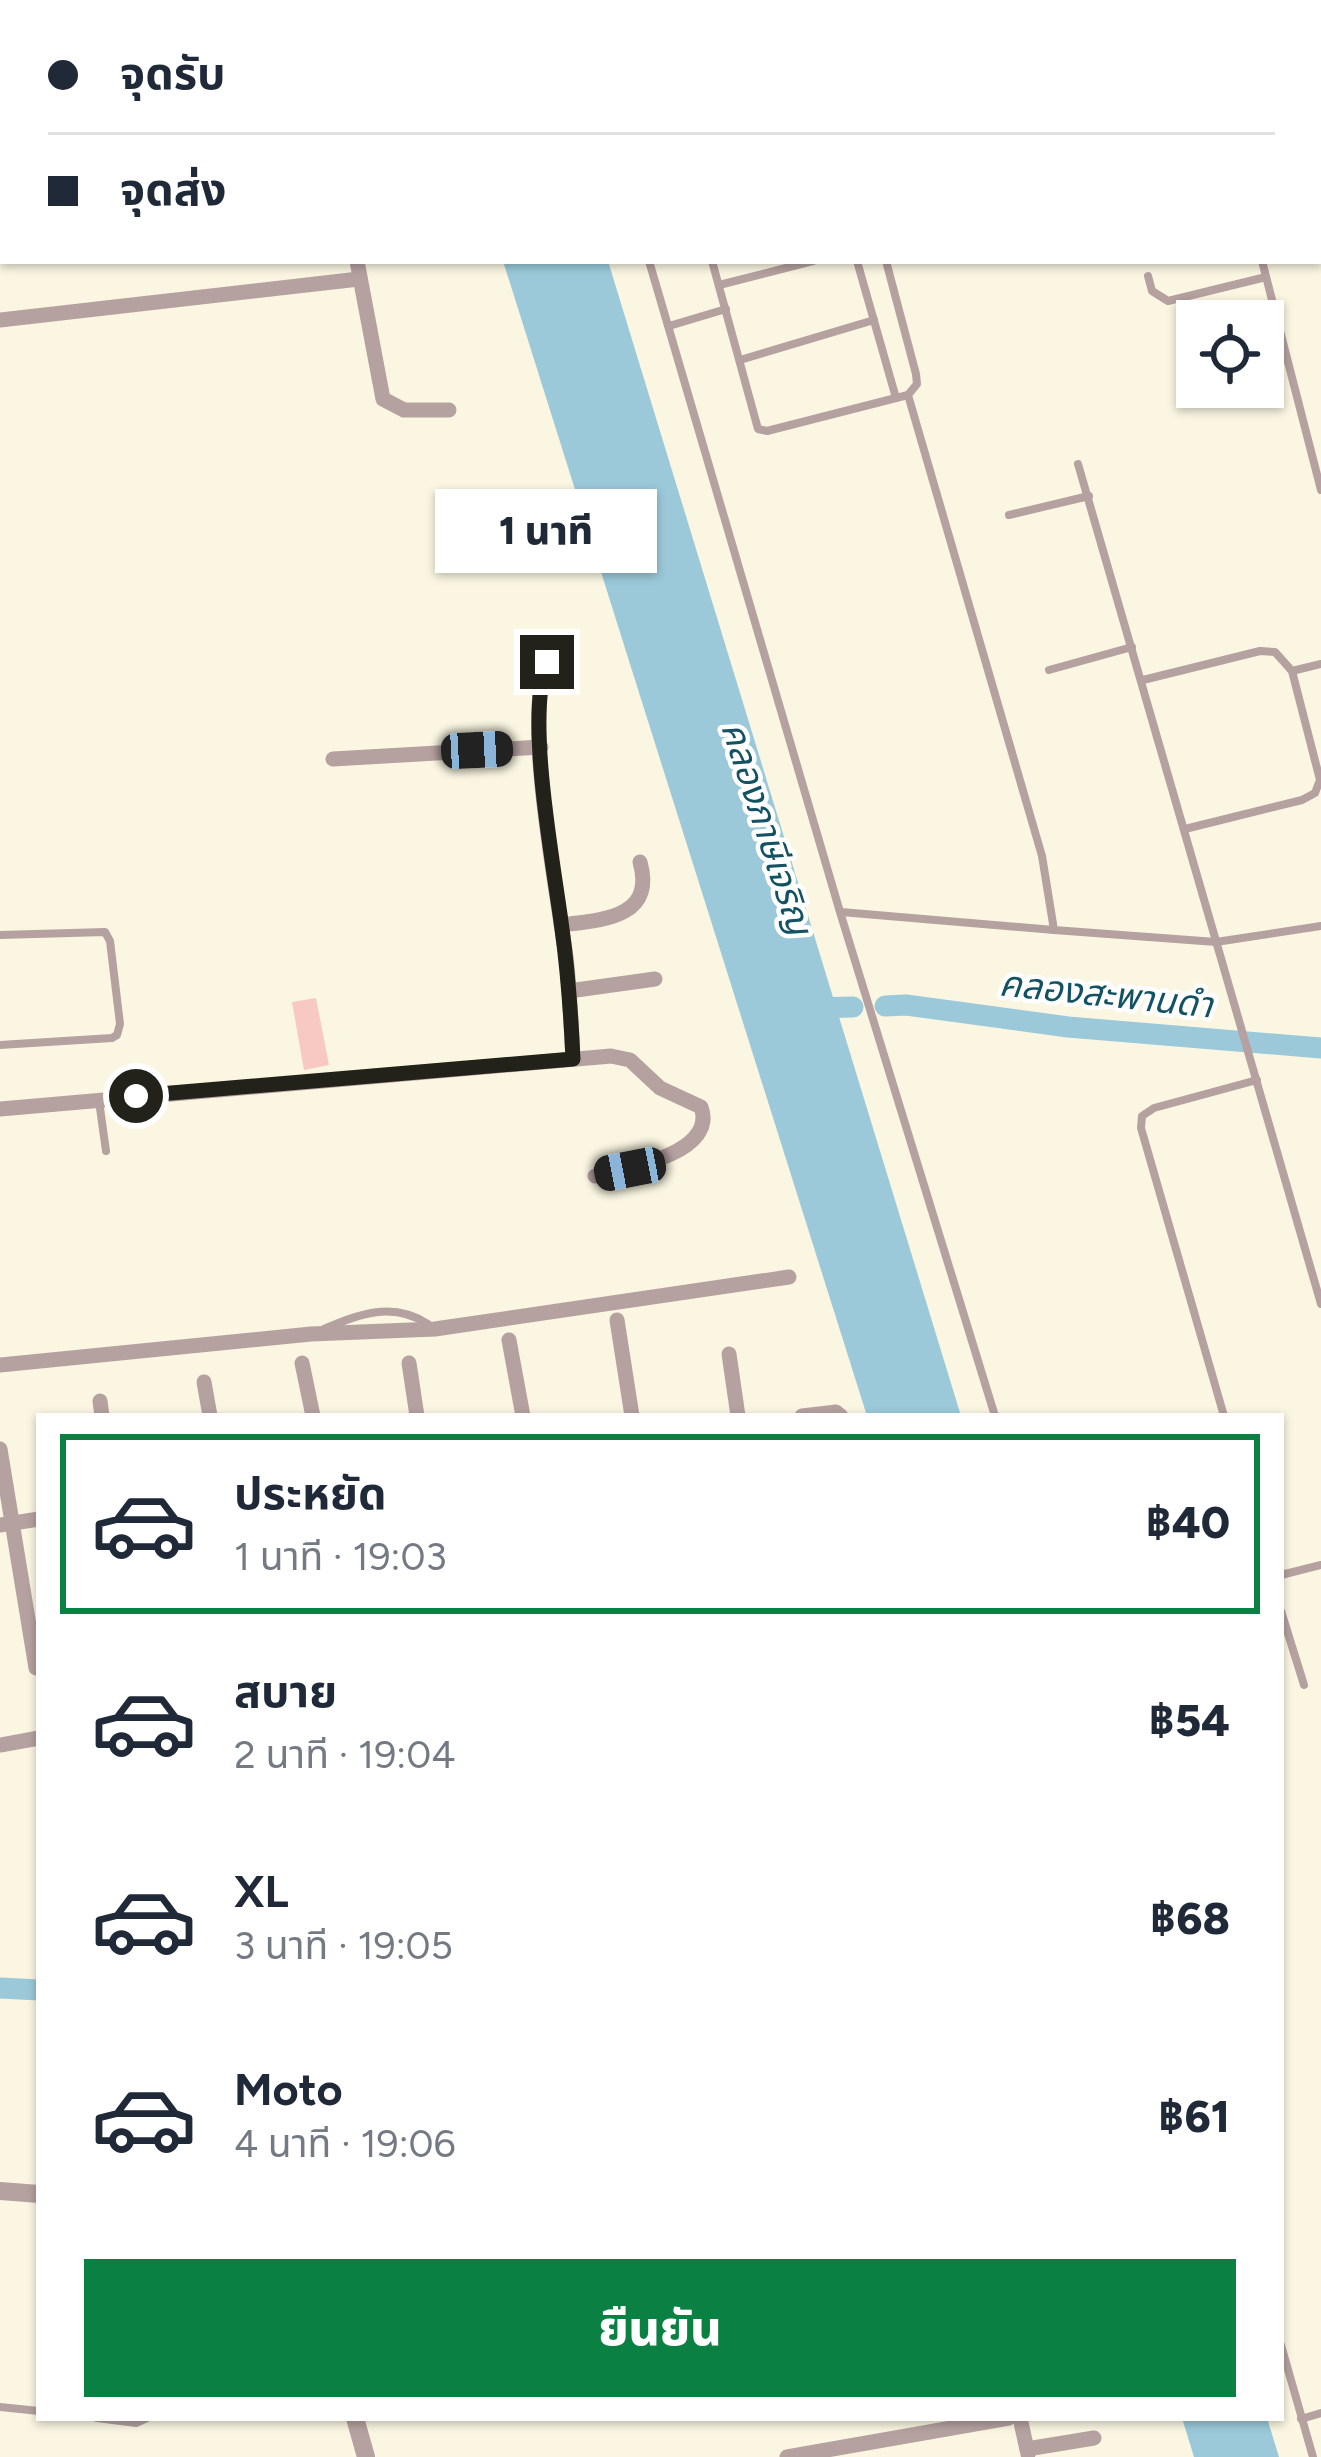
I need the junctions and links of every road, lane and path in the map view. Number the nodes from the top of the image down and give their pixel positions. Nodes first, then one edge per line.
1 (650, 264) edge
2 (713, 264) edge
3 (801, 264) edge
4 (858, 264) edge
5 (887, 264) edge
6 (1263, 264) edge
7 (358, 270) edge
8 (1148, 276) dead end
9 (1267, 277) junction
10 (718, 285) junction
11 (726, 309) junction
12 (0, 320) edge
13 (874, 320) junction
14 (669, 326) junction
15 (740, 361) junction
16 (908, 395) junction
17 (896, 398) junction
18 (449, 410) dead end
19 (1078, 464) dead end
20 (1321, 490) edge
21 (1089, 496) junction
22 (1009, 515) dead end
23 (1132, 647) junction
24 (547, 662) dead end
25 (1321, 664) edge
26 (1049, 670) dead end
27 (1292, 671) junction
28 (1144, 680) junction
29 (541, 747) junction
30 (332, 759) dead end
31 (1185, 829) junction
32 (640, 862) dead end
33 (840, 912) junction
34 (562, 925) junction
35 (1321, 926) edge
36 (1054, 930) junction
37 (0, 935) edge
38 (1216, 942) junction
39 (655, 979) dead end
40 (569, 991) junction
41 (0, 1045) edge
42 (573, 1059) junction
43 (1256, 1080) junction
44 (99, 1100) junction
45 (0, 1109) edge
46 (106, 1151) dead end
47 (596, 1176) dead end
48 (788, 1277) dead end
49 (1321, 1304) edge
50 (616, 1320) dead end
51 (509, 1340) dead end
52 (729, 1354) dead end
53 (302, 1363) dead end
54 (409, 1364) dead end
55 (0, 1365) edge
56 (204, 1382) dead end
57 (209, 1413) edge
58 (312, 1413) edge
59 (417, 1413) edge
60 (522, 1413) edge
61 (632, 1413) edge
62 (738, 1413) edge
63 (994, 1413) edge
64 (1223, 1413) edge
65 (0, 1449) edge
66 (36, 1520) edge
67 (6, 1524) edge
68 (1321, 1565) edge
69 (1284, 1575) edge
70 (1284, 1621) edge
71 (36, 1663) edge
72 (1304, 1685) dead end
73 (36, 1738) edge
74 (0, 1744) edge
75 (0, 2191) edge
76 (36, 2194) edge
77 (1284, 2356) edge
78 (0, 2407) edge
79 (36, 2411) edge
80 (1321, 2414) edge
81 (1301, 2419) junction
82 (356, 2421) edge
83 (992, 2421) edge
84 (1021, 2421) edge
85 (1094, 2438) dead end
86 (1028, 2453) edge
87 (367, 2457) edge
88 (787, 2457) edge
89 (1313, 2457) edge

1 - 14 lane
2 - 10 lane
3 - 10 lane
4 - 13 lane
5 - 16 lane
6 - 9 lane
7 - 12 street
7 - 18 street
8 - 9 lane
9 - 20 lane
10 - 11 lane
11 - 14 lane
11 - 15 lane
13 - 15 lane
13 - 17 lane
14 - 33 lane
15 - 17 lane
16 - 17 lane
16 - 36 lane
19 - 21 lane
21 - 22 lane
21 - 23 lane
23 - 26 lane
23 - 28 lane
24 - 29 street
25 - 27 lane
27 - 28 lane
27 - 31 lane
28 - 31 lane
29 - 30 street
29 - 34 street
31 - 38 lane
32 - 34 street
33 - 36 lane
33 - 63 lane
34 - 40 street
35 - 38 lane
36 - 38 lane
37 - 41 lane
38 - 43 lane
39 - 40 street
40 - 42 street
42 - 44 street
42 - 47 street
43 - 49 lane
43 - 64 lane
44 - 45 street
44 - 46 lane
48 - 55 street
50 - 61 street
51 - 60 street
52 - 62 street
53 - 58 street
54 - 59 street
56 - 57 street
65 - 67 street
66 - 67 street
67 - 71 street
68 - 69 lane
70 - 72 lane
73 - 74 street
75 - 76 street
77 - 81 lane
78 - 79 lane
80 - 81 lane
81 - 89 lane
82 - 87 street
83 - 88 street
84 - 86 street
85 - 86 street

